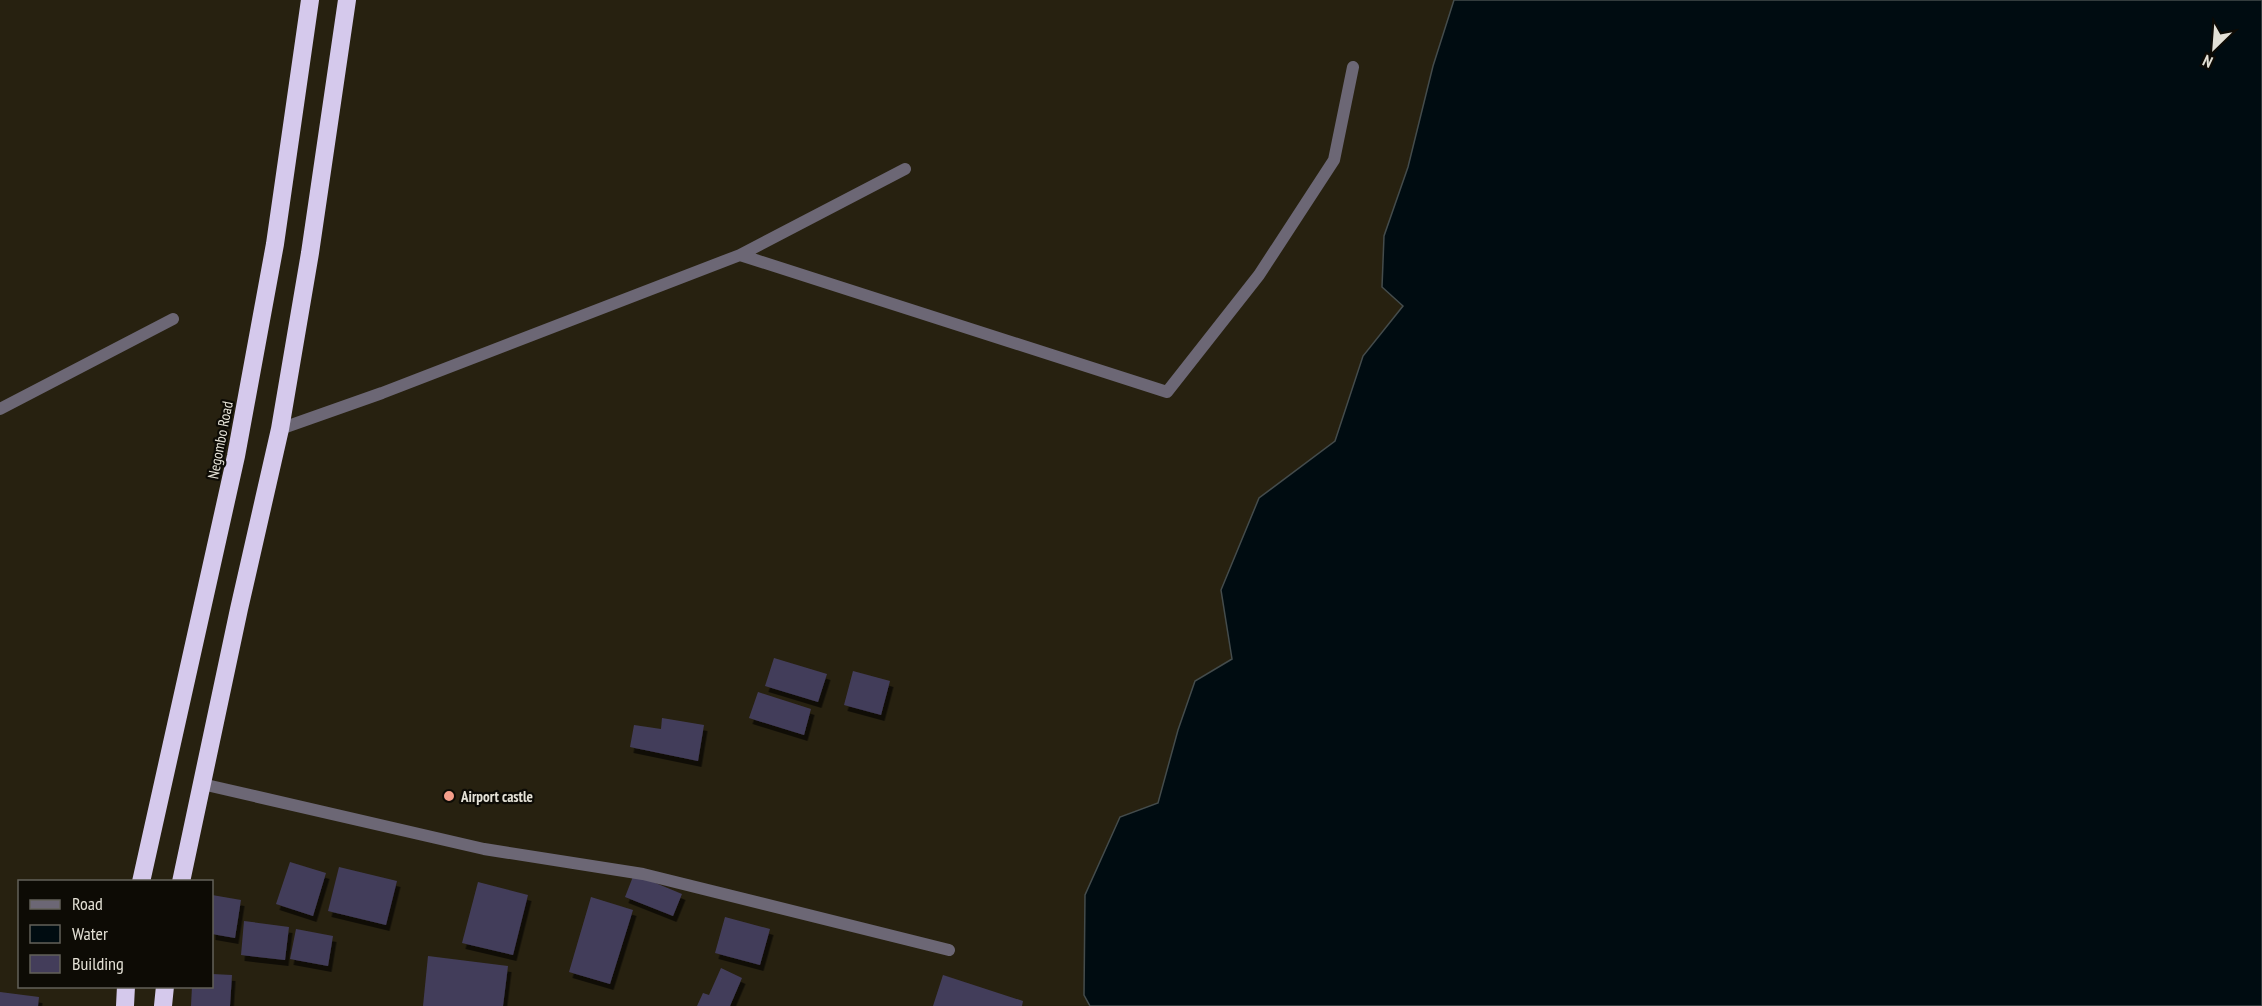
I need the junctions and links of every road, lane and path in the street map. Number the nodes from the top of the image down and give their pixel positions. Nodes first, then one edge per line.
1 (310, 0) edge
2 (347, 0) edge
3 (1353, 67) dead end
4 (905, 169) dead end
5 (740, 255) junction
6 (172, 319) dead end
7 (0, 409) edge
8 (280, 429) junction
9 (202, 784) junction
10 (141, 880) edge
11 (181, 880) edge
12 (949, 950) dead end
13 (126, 988) edge
14 (165, 988) edge
15 (125, 1006) edge
16 (163, 1006) edge

1 - 10 highway, Negombo Road
2 - 8 highway
3 - 5 street
4 - 5 street
5 - 8 street
6 - 7 street
8 - 9 highway
9 - 11 highway
9 - 12 street
13 - 15 highway
14 - 16 highway

